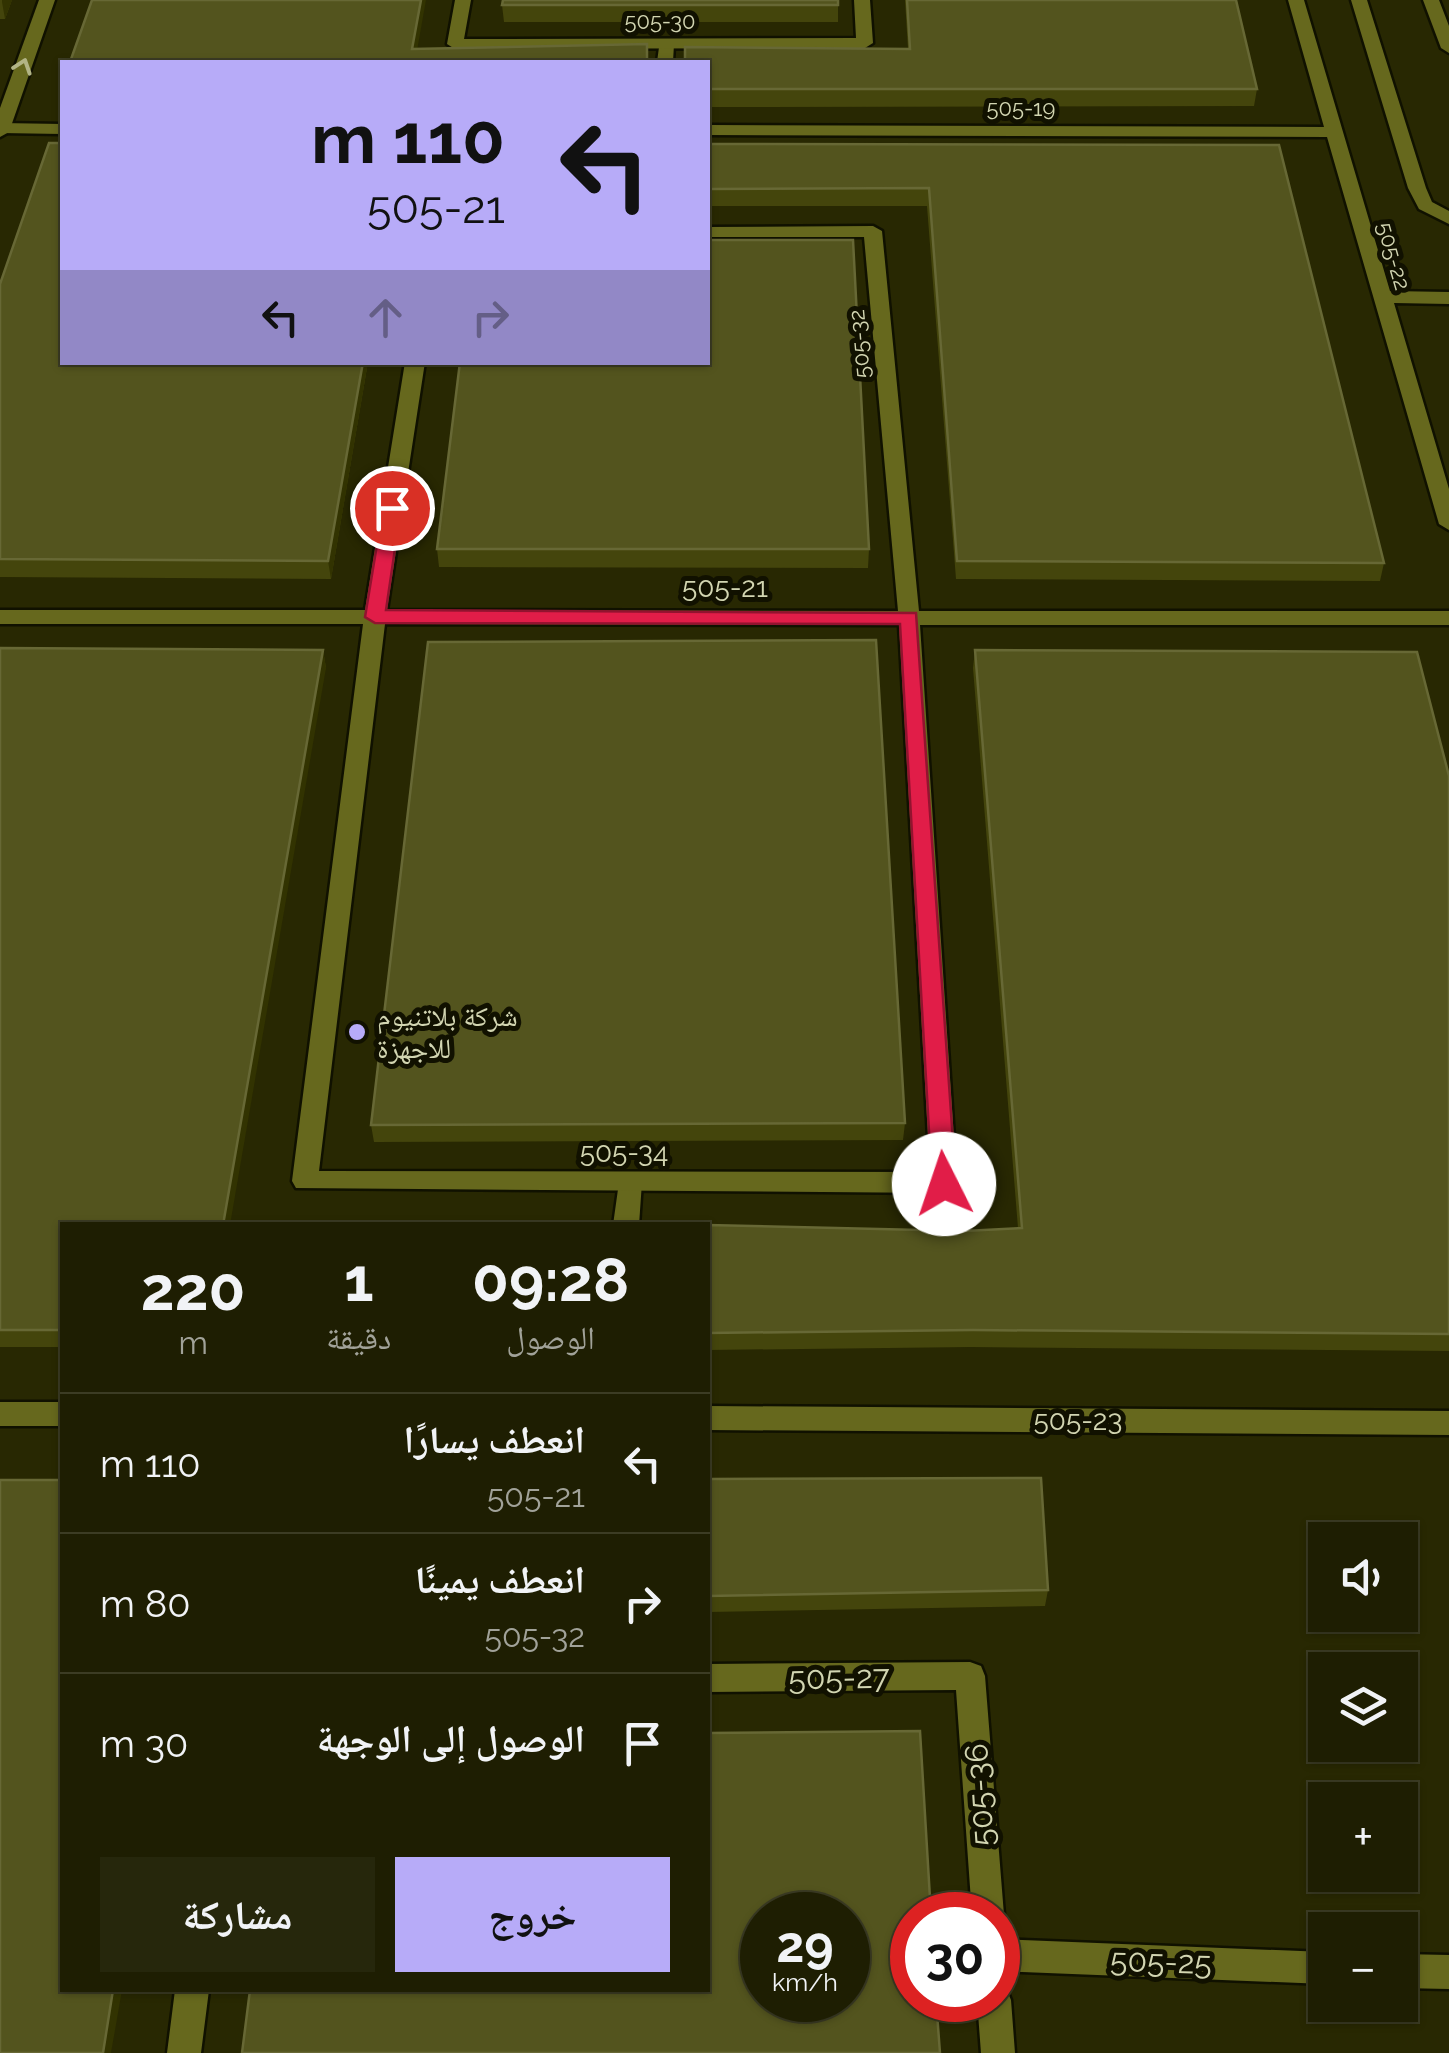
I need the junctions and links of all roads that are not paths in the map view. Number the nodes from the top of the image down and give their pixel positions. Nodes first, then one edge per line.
1 (47, 0) edge
2 (462, 0) edge
3 (862, 0) edge
4 (1296, 0) edge
5 (1359, 0) edge
6 (1430, 0) edge
7 (1449, 48) edge
8 (665, 53) edge
9 (60, 128) edge
10 (1, 130) edge
11 (710, 130) edge
12 (1335, 132) junction
13 (1449, 219) edge
14 (710, 232) edge
15 (1382, 298) junction
16 (1449, 298) edge
17 (415, 365) edge
18 (1449, 524) edge
19 (0, 617) edge
20 (375, 617) junction
21 (909, 617) junction
22 (1449, 618) edge
23 (629, 1182) junction
24 (626, 1222) edge
25 (0, 1414) edge
26 (60, 1414) edge
27 (710, 1418) edge
28 (1449, 1422) edge
29 (970, 1676) joint
30 (710, 1678) edge
31 (986, 1892) edge
32 (1020, 1956) edge
33 (1308, 1967) edge
34 (1418, 1971) edge
35 (1449, 1972) edge
36 (192, 1992) edge
37 (996, 2022) edge
38 (184, 2053) edge
39 (998, 2053) edge

10 -> 1 street
2 - 8 street, 505-30
3 - 8 street, 505-30
4 - 12 street, 505-22
5 - 13 street
6 - 7 street
9 - 10 street
11 - 12 street, 505-19
12 - 15 street, 505-22
14 - 21 street, 505-32
15 - 16 street
15 - 18 street, 505-22
17 - 20 street
19 - 20 street, 505-21
20 - 21 street, 505-21
20 - 23 street, 505-34
21 - 22 street, 505-21
21 - 23 street, 505-34
23 - 24 street
25 - 26 street
27 - 28 street, 505-23
29 - 30 street, 505-27
29 - 31 street, 505-36
32 - 33 street, 505-25
34 - 35 street
36 - 38 street
37 - 39 street

